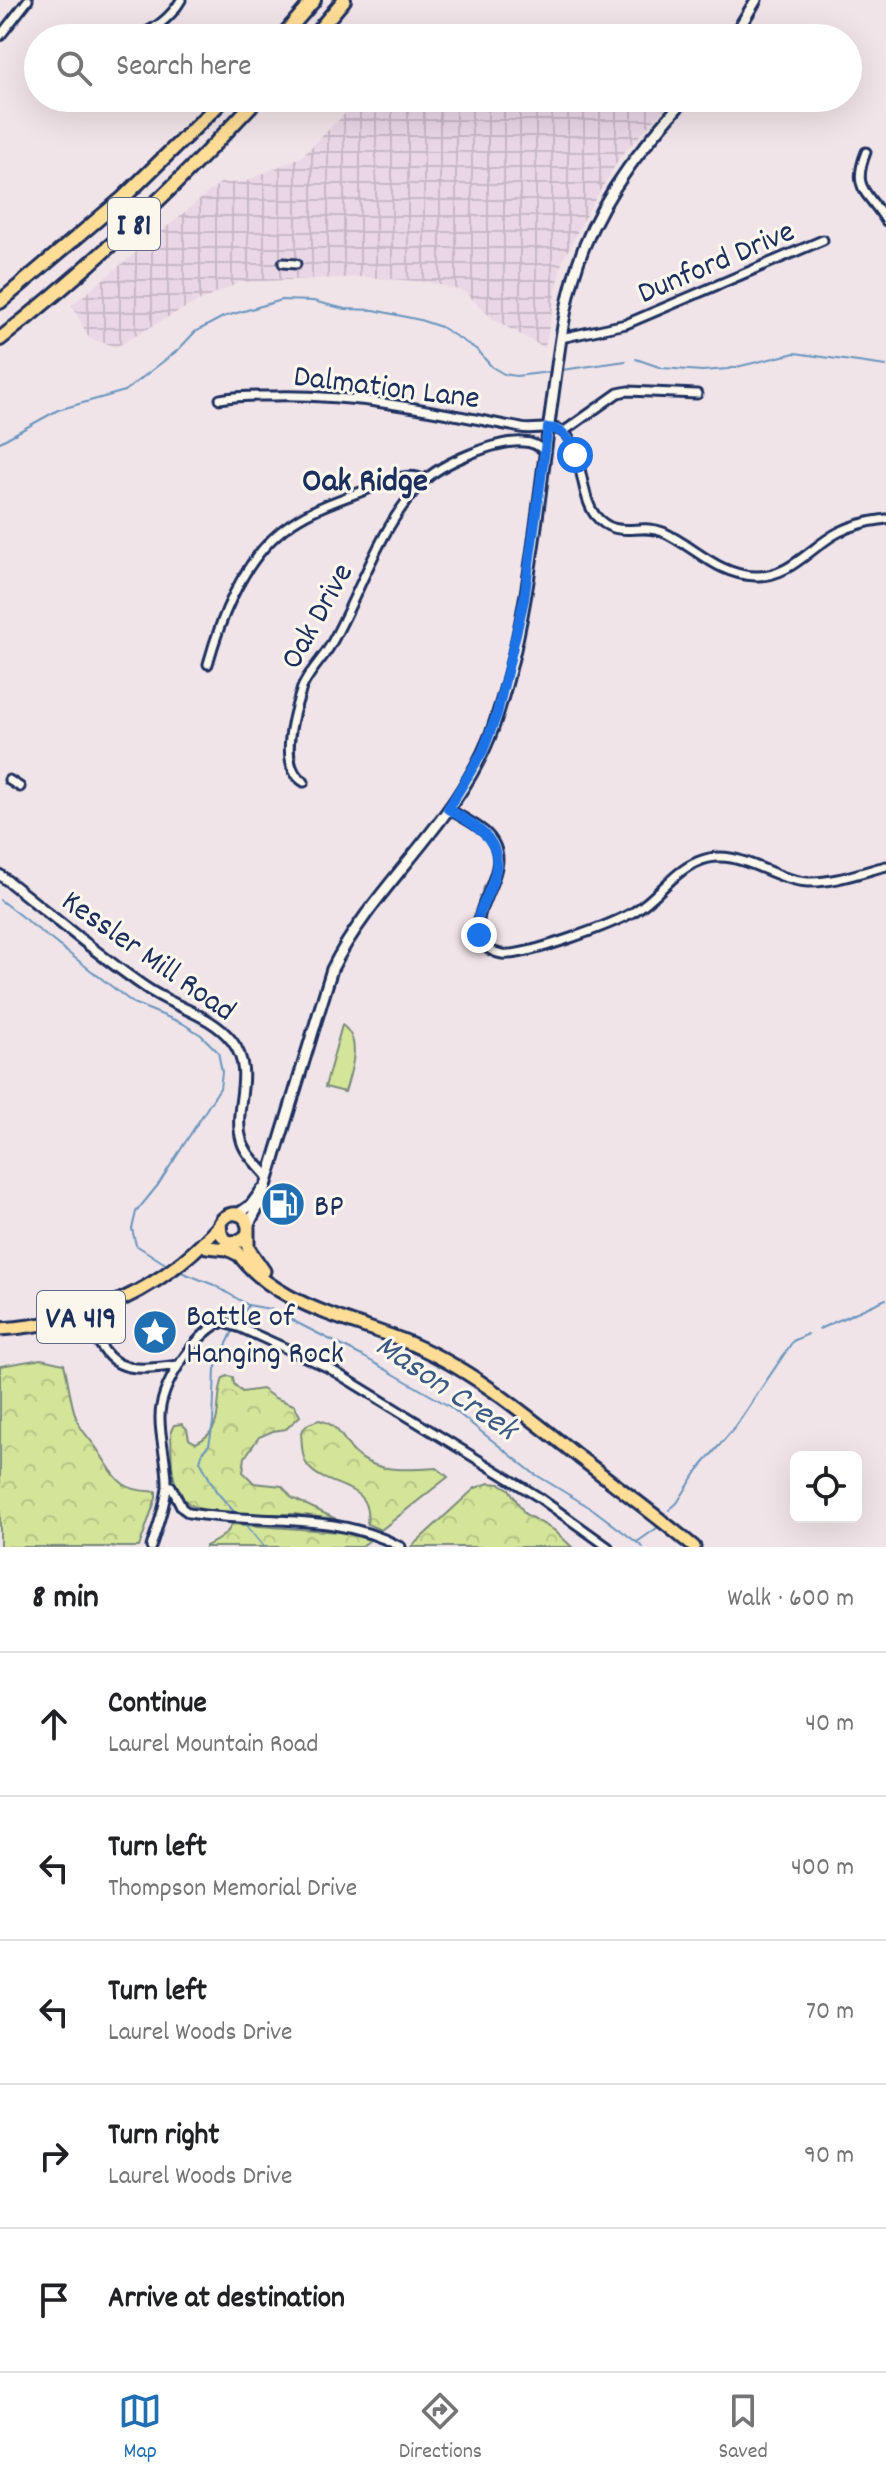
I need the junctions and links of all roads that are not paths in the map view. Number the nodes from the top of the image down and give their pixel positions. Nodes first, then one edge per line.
1 (28, 0) edge
2 (181, 0) edge
3 (314, 0) edge
4 (344, 0) edge
5 (753, 1) edge
6 (159, 24) edge
7 (293, 24) edge
8 (324, 24) edge
9 (741, 24) edge
10 (0, 36) edge
11 (211, 112) edge
12 (244, 112) edge
13 (674, 112) edge
14 (866, 152) dead end
15 (886, 221) edge
16 (823, 240) dead end
17 (283, 263) dead end
18 (296, 264) dead end
19 (0, 302) edge
20 (561, 338) junction
21 (0, 339) edge
22 (697, 394) dead end
23 (220, 399) dead end
24 (548, 428) junction
25 (563, 432) junction
26 (545, 451) junction
27 (424, 480) junction
28 (886, 519) edge
29 (208, 664) dead end
30 (9, 780) dead end
31 (304, 782) dead end
32 (20, 787) dead end
33 (448, 809) junction
34 (886, 866) edge
35 (0, 875) edge
36 (267, 1176) junction
37 (264, 1187) junction
38 (238, 1214) junction
39 (219, 1226) junction
40 (249, 1227) junction
41 (229, 1241) junction
42 (199, 1251) junction
43 (237, 1254) junction
44 (291, 1296) junction
45 (87, 1315) junction
46 (0, 1329) edge
47 (178, 1365) junction
48 (167, 1485) junction
49 (151, 1547) edge
50 (401, 1547) edge
51 (608, 1547) edge
52 (694, 1547) edge

1 - 10 street
2 - 6 street
3 - 7 highway
4 - 8 highway
5 - 9 main road
11 - 19 highway, I 81
12 - 21 highway, I 81
13 - 20 main road
14 - 15 street
16 - 20 street, Dunford Drive
17 - 18 street
20 - 24 main road
22 - 25 street
23 - 24 street, Dalmation Lane
24 - 25 street, Dalmation Lane
24 - 26 main road
25 - 28 street
26 - 27 street, Oak Drive
26 - 33 main road
27 - 29 street, Oak Drive
27 - 31 street, Oak Drive
30 - 32 street
33 - 34 street
33 - 36 main road
35 - 36 street, Kessler Mill Road
36 - 37 main road
37 - 38 main road
37 - 40 main road
38 - 39 main road
38 - 40 main road
39 - 41 main road
39 - 42 main road, VA 419
40 - 41 main road
40 - 44 main road
41 - 42 main road, VA 419
41 - 43 main road
42 - 43 main road
42 - 45 main road, VA 419
43 - 44 main road
44 - 52 main road
45 - 46 main road, VA 419
45 - 47 street
47 - 48 street
47 - 51 street
48 - 49 street
48 - 50 street

